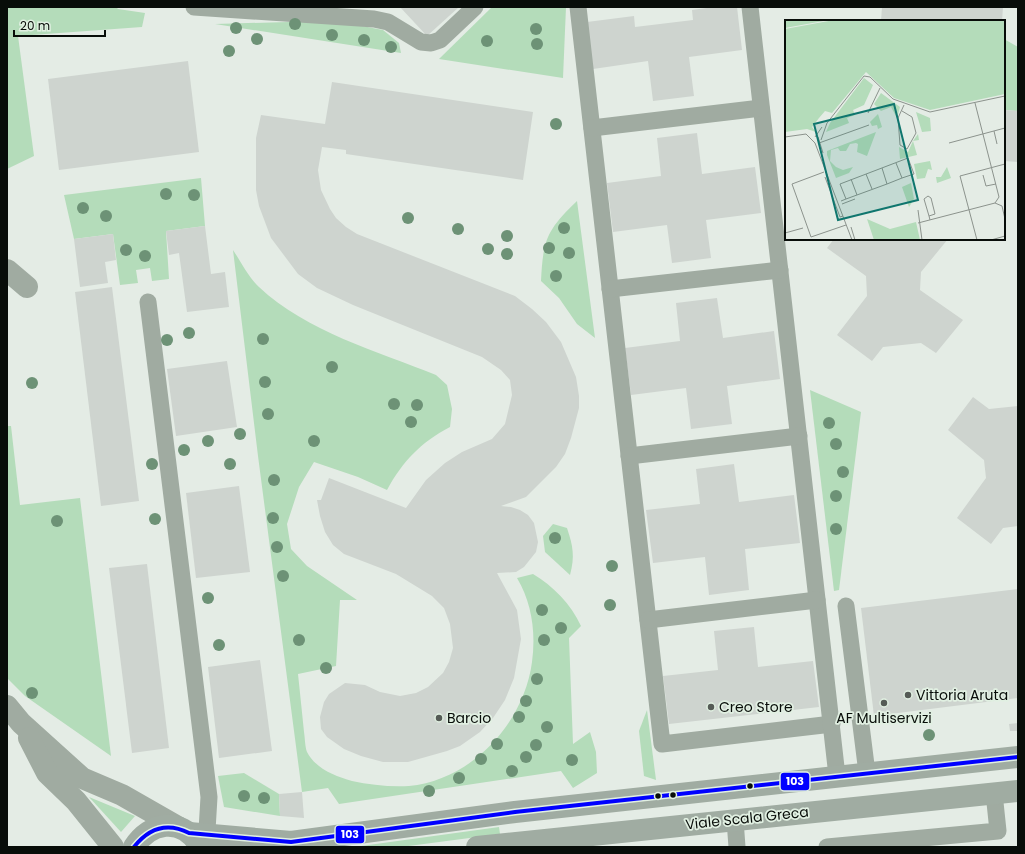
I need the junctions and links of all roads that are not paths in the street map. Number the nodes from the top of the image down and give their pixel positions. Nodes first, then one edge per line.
1 (194, 7) edge
2 (476, 7) edge
3 (578, 7) edge
4 (750, 7) edge
5 (761, 108) junction
6 (592, 128) junction
7 (7, 270) edge
8 (780, 270) junction
9 (27, 287) dead end
10 (610, 289) junction
11 (148, 302) dead end
12 (799, 436) junction
13 (629, 456) junction
14 (818, 600) junction
15 (846, 606) dead end
16 (648, 620) junction
17 (7, 706) edge
18 (21, 722) junction
19 (832, 724) junction
20 (1018, 757) edge
21 (867, 773) junction
22 (837, 776) junction
23 (1018, 791) edge
24 (994, 793) junction
25 (735, 820) junction
26 (196, 838) edge
27 (134, 845) edge
28 (505, 845) edge
29 (113, 847) edge
30 (477, 847) edge
31 (738, 847) edge
32 (827, 847) edge

1 - 2 lane
3 - 6 lane
4 - 5 lane
5 - 6 lane
5 - 8 lane
6 - 10 lane
7 - 9 street
8 - 10 lane
8 - 12 lane
10 - 13 lane
11 - 26 lane
12 - 13 lane
12 - 14 lane
13 - 16 lane
14 - 16 lane
14 - 19 lane
15 - 21 lane
16 - 19 lane
17 - 18 street
18 - 26 street
18 - 29 street
19 - 22 lane
20 - 21 main road
21 - 22 main road
22 - 26 main road
23 - 24 main road, Viale Scala Greca
24 - 25 main road, Viale Scala Greca
24 - 32 lane
25 - 28 main road, Viale Scala Greca
25 - 31 lane
26 - 27 main road
28 - 30 main road, Viale Scala Greca

